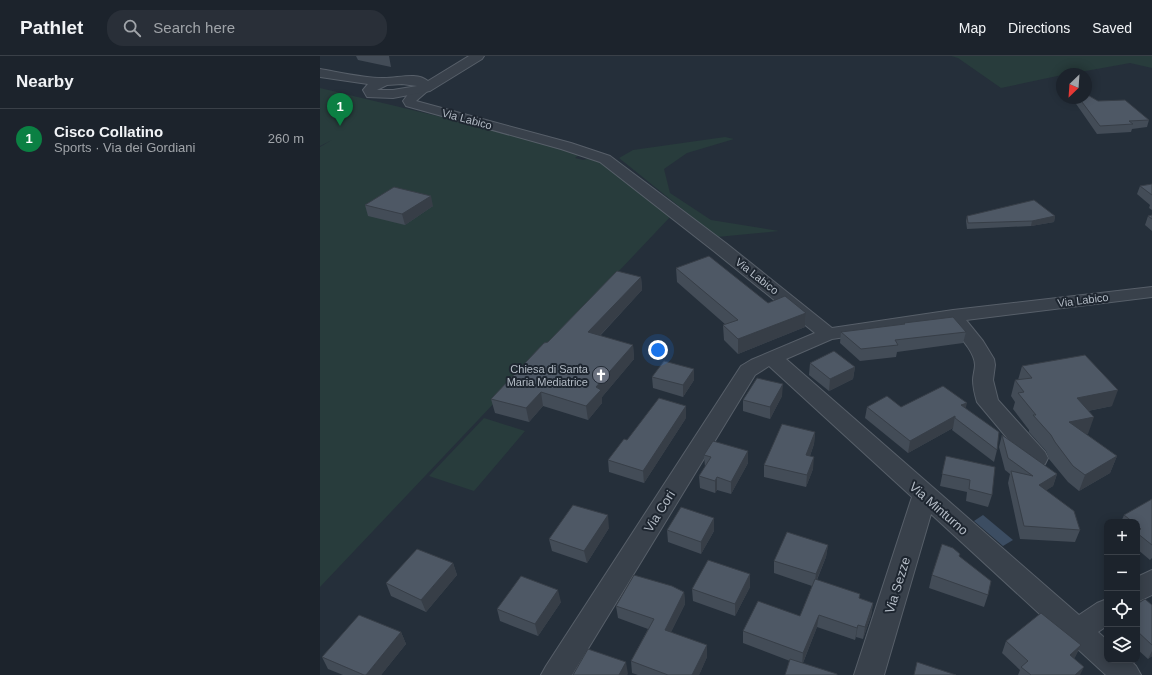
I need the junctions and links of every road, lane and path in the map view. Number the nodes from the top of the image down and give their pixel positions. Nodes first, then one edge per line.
1 (466, 56) edge
2 (478, 56) edge
3 (320, 73) edge
4 (410, 80) junction
5 (382, 82) junction
6 (320, 83) edge
7 (425, 88) junction
8 (342, 89) dead end
9 (359, 93) dead end
10 (376, 95) junction
11 (1152, 292) edge
12 (953, 316) junction
13 (828, 334) junction
14 (772, 358) junction
15 (1037, 458) edge
16 (924, 496) junction
17 (1152, 581) edge
18 (1140, 589) edge
19 (1104, 613) edge
20 (1077, 631) junction
21 (1104, 655) edge
22 (1113, 663) edge
23 (556, 675) edge
24 (870, 675) edge
25 (1126, 675) edge

1 - 4 street
2 - 7 street
3 - 5 street
4 - 5 street
4 - 7 street
5 - 10 street
6 - 8 street
7 - 10 street
7 - 13 street, Via Labico
9 - 10 street
11 - 12 street, Via Labico
12 - 13 street, Via Labico
12 - 15 street
13 - 14 street, Via Cori
14 - 16 street, Via Minturno
14 - 23 street, Via Cori
16 - 20 street, Via Minturno
16 - 24 street, Via Sezze
17 - 18 street
19 - 20 street
20 - 21 street, Via Minturno
22 - 25 street

